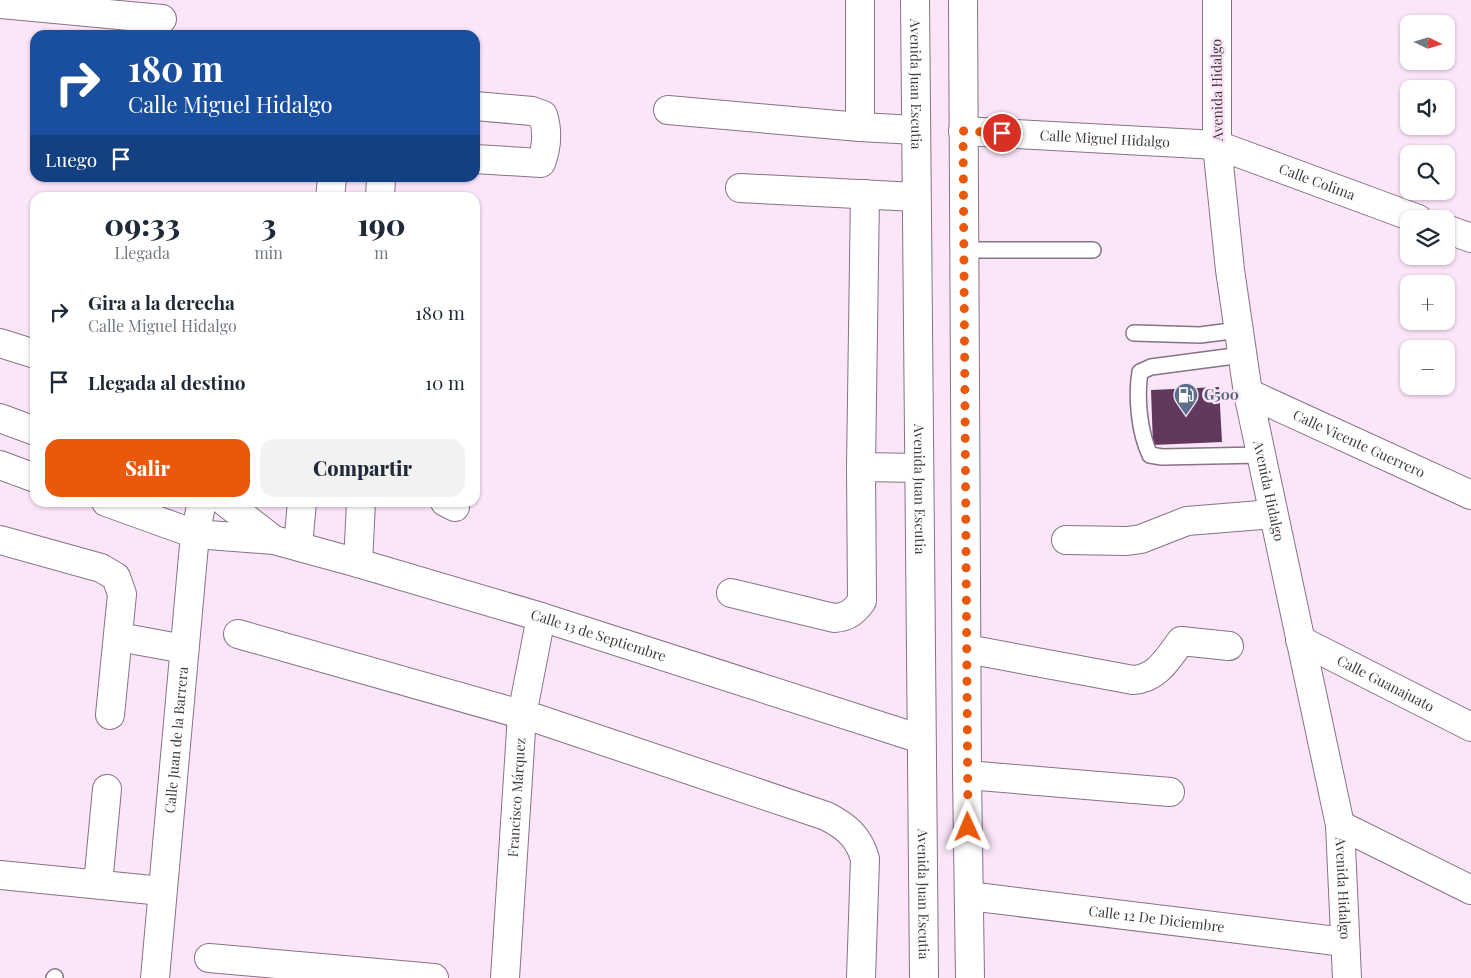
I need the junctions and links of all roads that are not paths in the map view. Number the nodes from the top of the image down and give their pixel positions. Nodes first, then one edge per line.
1 (860, 0) edge
2 (915, 0) edge
3 (963, 0) edge
4 (1217, 0) edge
5 (0, 4) edge
6 (162, 19) dead end
7 (480, 106) edge
8 (668, 110) dead end
9 (860, 126) junction
10 (916, 130) junction
11 (963, 131) junction
12 (1217, 145) junction
13 (480, 159) edge
14 (740, 188) dead end
15 (865, 194) junction
16 (916, 197) junction
17 (1400, 212) edge
18 (1455, 232) edge
19 (1471, 238) edge
20 (964, 250) junction
21 (1092, 250) dead end
22 (1134, 332) dead end
23 (0, 343) edge
24 (1241, 343) junction
25 (30, 352) edge
26 (1248, 393) junction
27 (0, 418) edge
28 (30, 429) edge
29 (1261, 455) junction
30 (0, 465) edge
31 (861, 467) junction
32 (918, 468) junction
33 (30, 476) edge
34 (1471, 494) edge
35 (120, 507) edge
36 (201, 507) edge
37 (233, 507) edge
38 (236, 507) edge
39 (300, 507) edge
40 (362, 507) edge
41 (1274, 514) junction
42 (194, 534) junction
43 (229, 538) junction
44 (0, 540) edge
45 (1066, 540) dead end
46 (286, 543) junction
47 (358, 563) junction
48 (731, 593) dead end
49 (542, 617) junction
50 (238, 634) dead end
51 (119, 637) junction
52 (1300, 640) junction
53 (1229, 646) dead end
54 (184, 648) junction
55 (967, 649) junction
56 (110, 715) dead end
57 (522, 715) junction
58 (1471, 727) edge
59 (921, 739) junction
60 (967, 775) junction
61 (107, 789) dead end
62 (1170, 792) dead end
63 (1340, 825) junction
64 (0, 875) edge
65 (98, 884) junction
66 (162, 890) junction
67 (1471, 890) edge
68 (969, 896) junction
69 (1344, 942) junction
70 (208, 958) dead end
71 (155, 978) edge
72 (434, 978) edge
73 (505, 978) edge
74 (862, 978) edge
75 (924, 978) edge
76 (970, 978) edge
77 (1347, 978) edge

1 - 9 street
2 - 10 street, Avenida Juan Escutia
3 - 11 street
4 - 12 street, Avenida Hidalgo
5 - 6 street
7 - 13 street
8 - 9 street
9 - 10 street
10 - 16 street, Avenida Juan Escutia
11 - 12 street, Calle Miguel Hidalgo
11 - 20 street
12 - 17 street, Calle Colima
12 - 24 street, Avenida Hidalgo
14 - 15 street
15 - 16 street
15 - 31 street
16 - 32 street, Avenida Juan Escutia
18 - 19 street
20 - 21 lane
20 - 55 street
22 - 24 lane
23 - 25 street
24 - 26 street, Avenida Hidalgo
24 - 29 lane
26 - 29 street, Avenida Hidalgo
26 - 34 street, Calle Vicente Guerrero
27 - 28 street
29 - 41 street, Avenida Hidalgo
30 - 33 street
31 - 32 street
31 - 48 street
32 - 59 street, Avenida Juan Escutia
35 - 42 street, Calle 13 de Septiembre
36 - 42 street, Calle Juan de la Barrera
37 - 43 street
38 - 46 street, Calle 13 de Septiembre
39 - 46 street
40 - 47 street
41 - 45 street
41 - 52 street, Avenida Hidalgo
42 - 43 street, Calle 13 de Septiembre
42 - 54 street, Calle Juan de la Barrera
43 - 46 street, Calle 13 de Septiembre
44 - 51 street
46 - 47 street, Calle 13 de Septiembre
47 - 49 street, Calle 13 de Septiembre
49 - 57 street, Francisco Márquez
49 - 59 street, Calle 13 de Septiembre
50 - 57 street
51 - 54 street
51 - 56 street
52 - 58 street, Calle Guanajuato
52 - 63 street, Avenida Hidalgo
53 - 55 street
54 - 66 street, Calle Juan de la Barrera
55 - 60 street
57 - 73 street, Francisco Márquez
57 - 74 street
59 - 75 street, Avenida Juan Escutia
60 - 62 street
60 - 68 street
61 - 65 street
63 - 67 street
63 - 69 street, Avenida Hidalgo
64 - 65 street
65 - 66 street
66 - 71 street, Calle Juan de la Barrera
68 - 69 street, Calle 12 De Diciembre
68 - 76 street
69 - 77 street, Avenida Hidalgo
70 - 72 street

